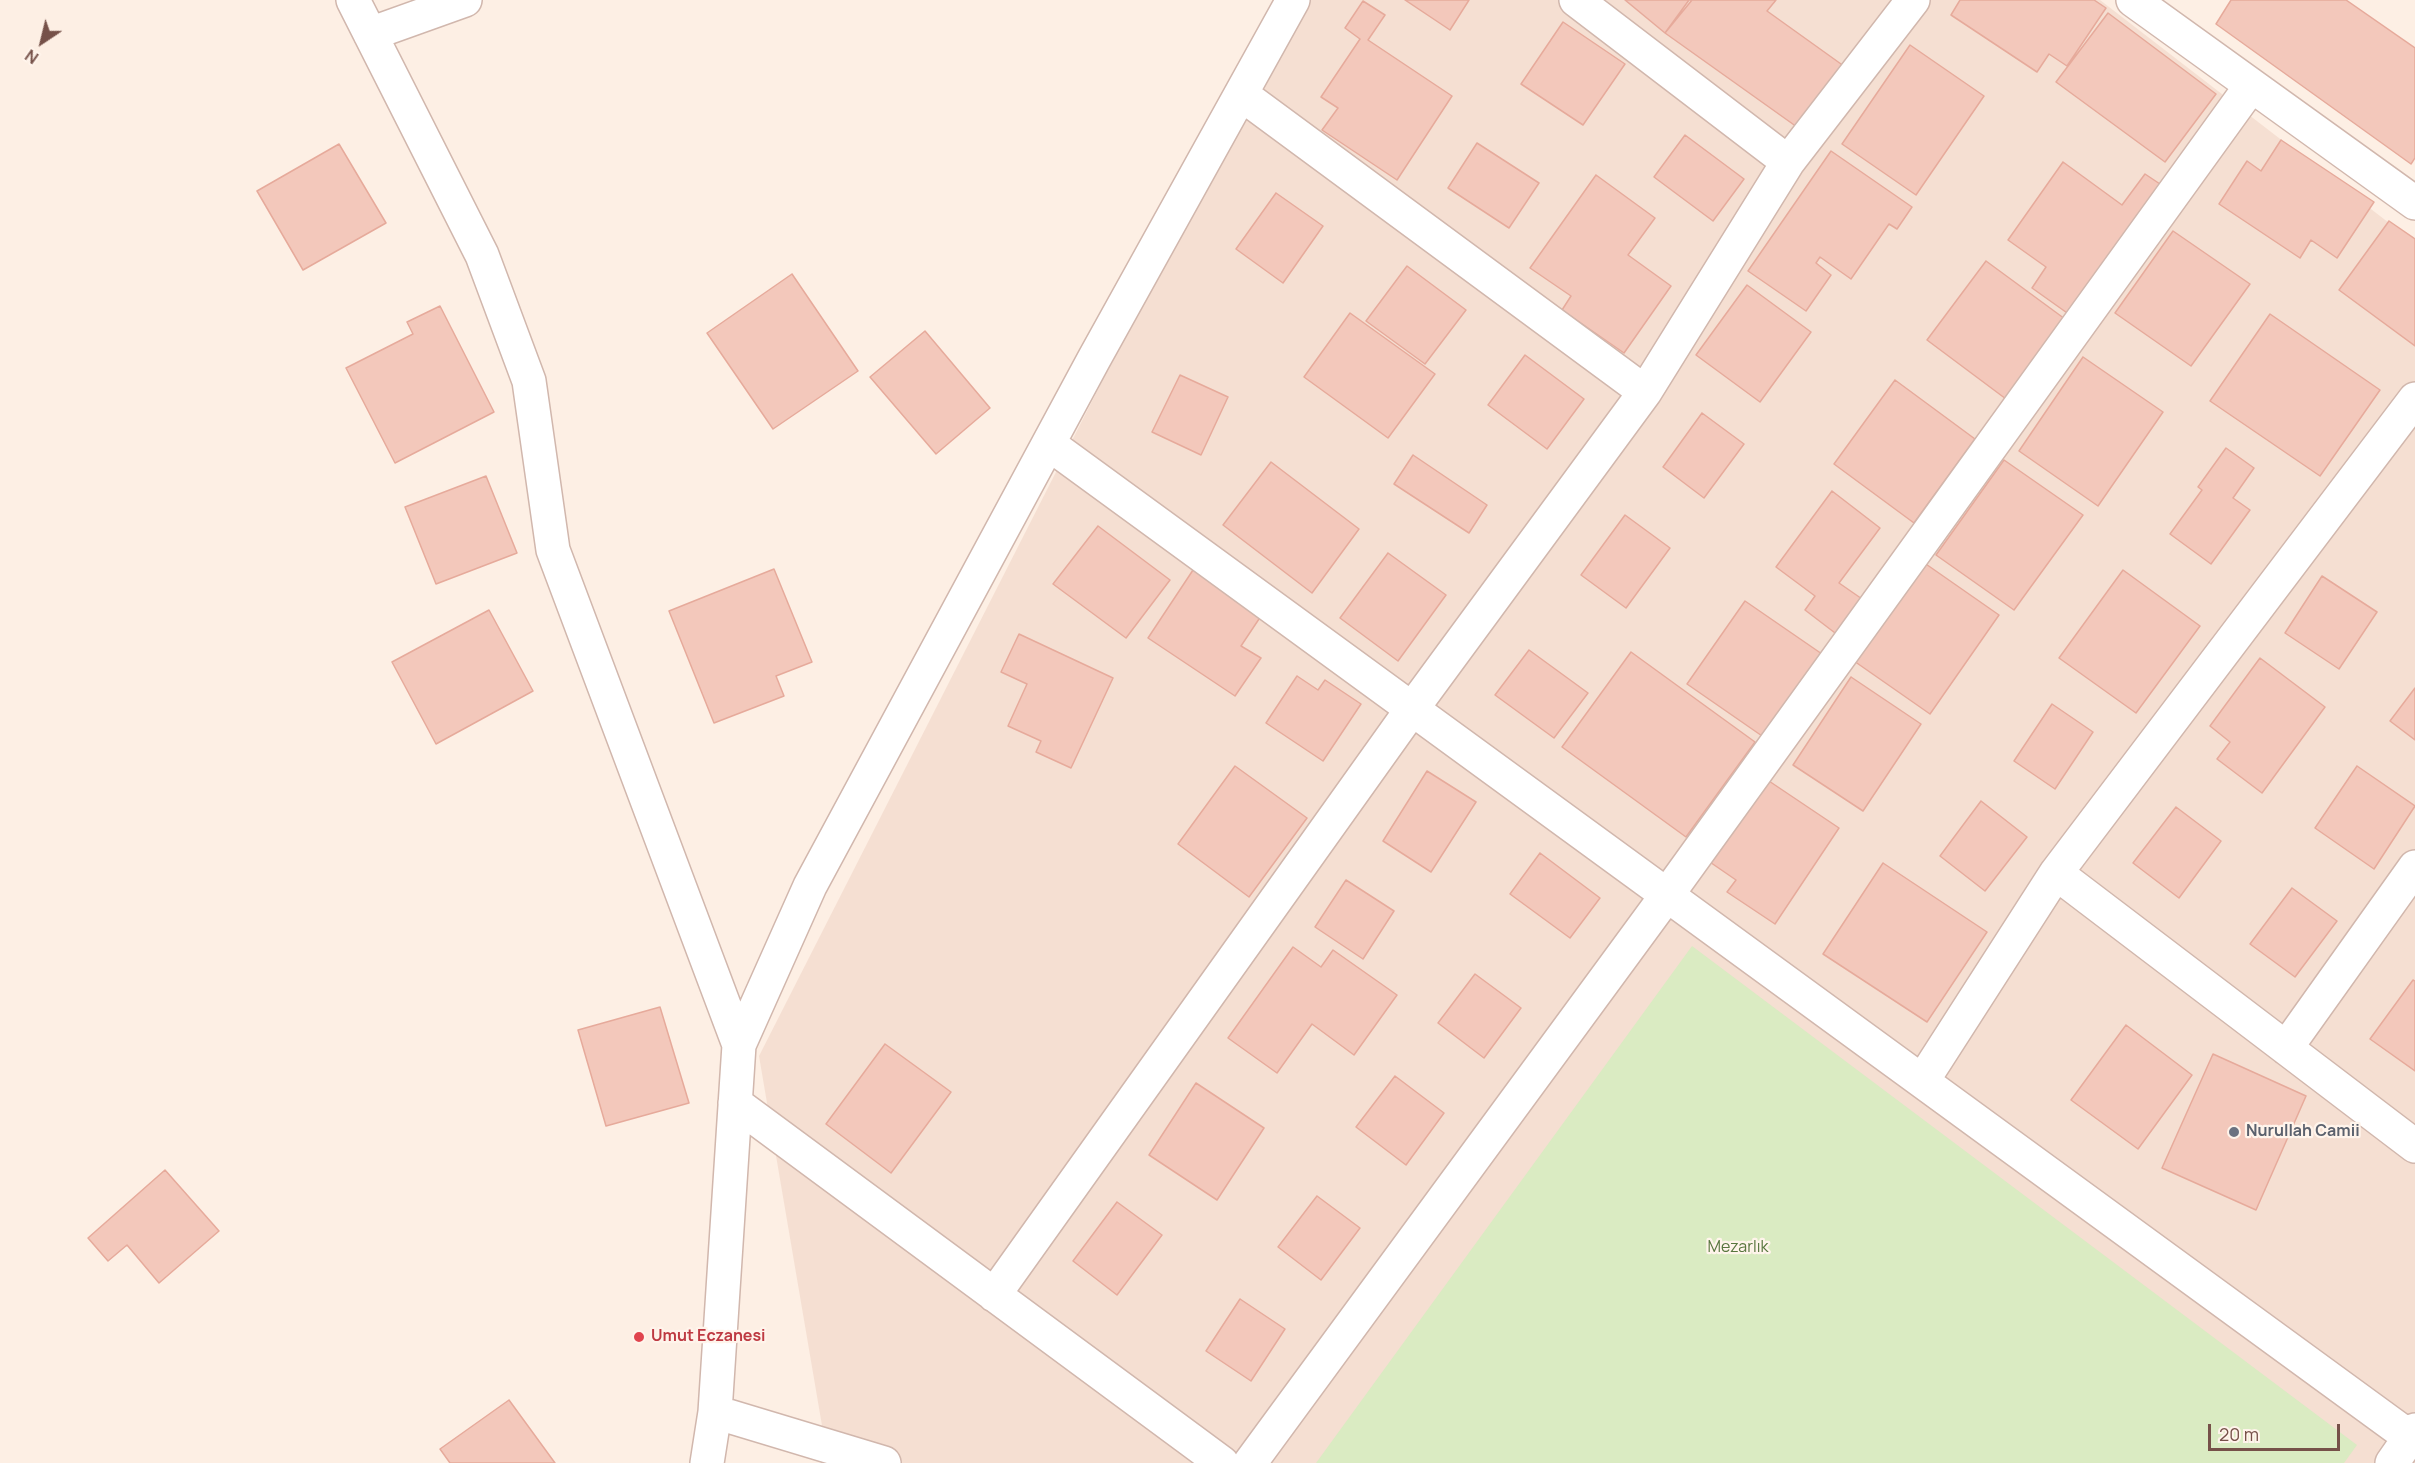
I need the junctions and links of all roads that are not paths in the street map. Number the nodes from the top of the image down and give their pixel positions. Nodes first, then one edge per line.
1 (353, 0) edge
2 (465, 0) edge
3 (1293, 0) edge
4 (1576, 0) edge
5 (1913, 0) edge
6 (2133, 0) edge
7 (370, 33) junction
8 (2251, 86) junction
9 (1241, 94) junction
10 (1788, 162) junction
11 (2415, 203) edge
12 (1645, 392) junction
13 (2415, 399) edge
14 (1049, 444) junction
15 (1413, 709) junction
16 (2415, 867) edge
17 (2056, 873) junction
18 (1667, 895) junction
19 (739, 1045) junction
20 (2286, 1048) junction
21 (1923, 1080) junction
22 (735, 1103) junction
23 (2415, 1146) edge
24 (994, 1295) junction
25 (715, 1412) junction
26 (2408, 1443) edge
27 (707, 1463) edge
28 (884, 1463) edge
29 (1222, 1463) edge
30 (1250, 1463) edge

1 - 7 street
2 - 7 street
3 - 9 street
4 - 10 street
5 - 10 street
6 - 8 street
7 - 19 street
8 - 11 street
8 - 18 street
9 - 12 street
9 - 14 street
10 - 12 street
12 - 15 street
13 - 17 street
14 - 15 street
14 - 19 street
15 - 18 street
15 - 24 street
16 - 20 street
17 - 20 street
17 - 21 street
18 - 21 street
18 - 30 street
19 - 22 street
20 - 23 street
21 - 26 street
22 - 24 street
22 - 25 street
24 - 29 street
25 - 27 street
25 - 28 street

